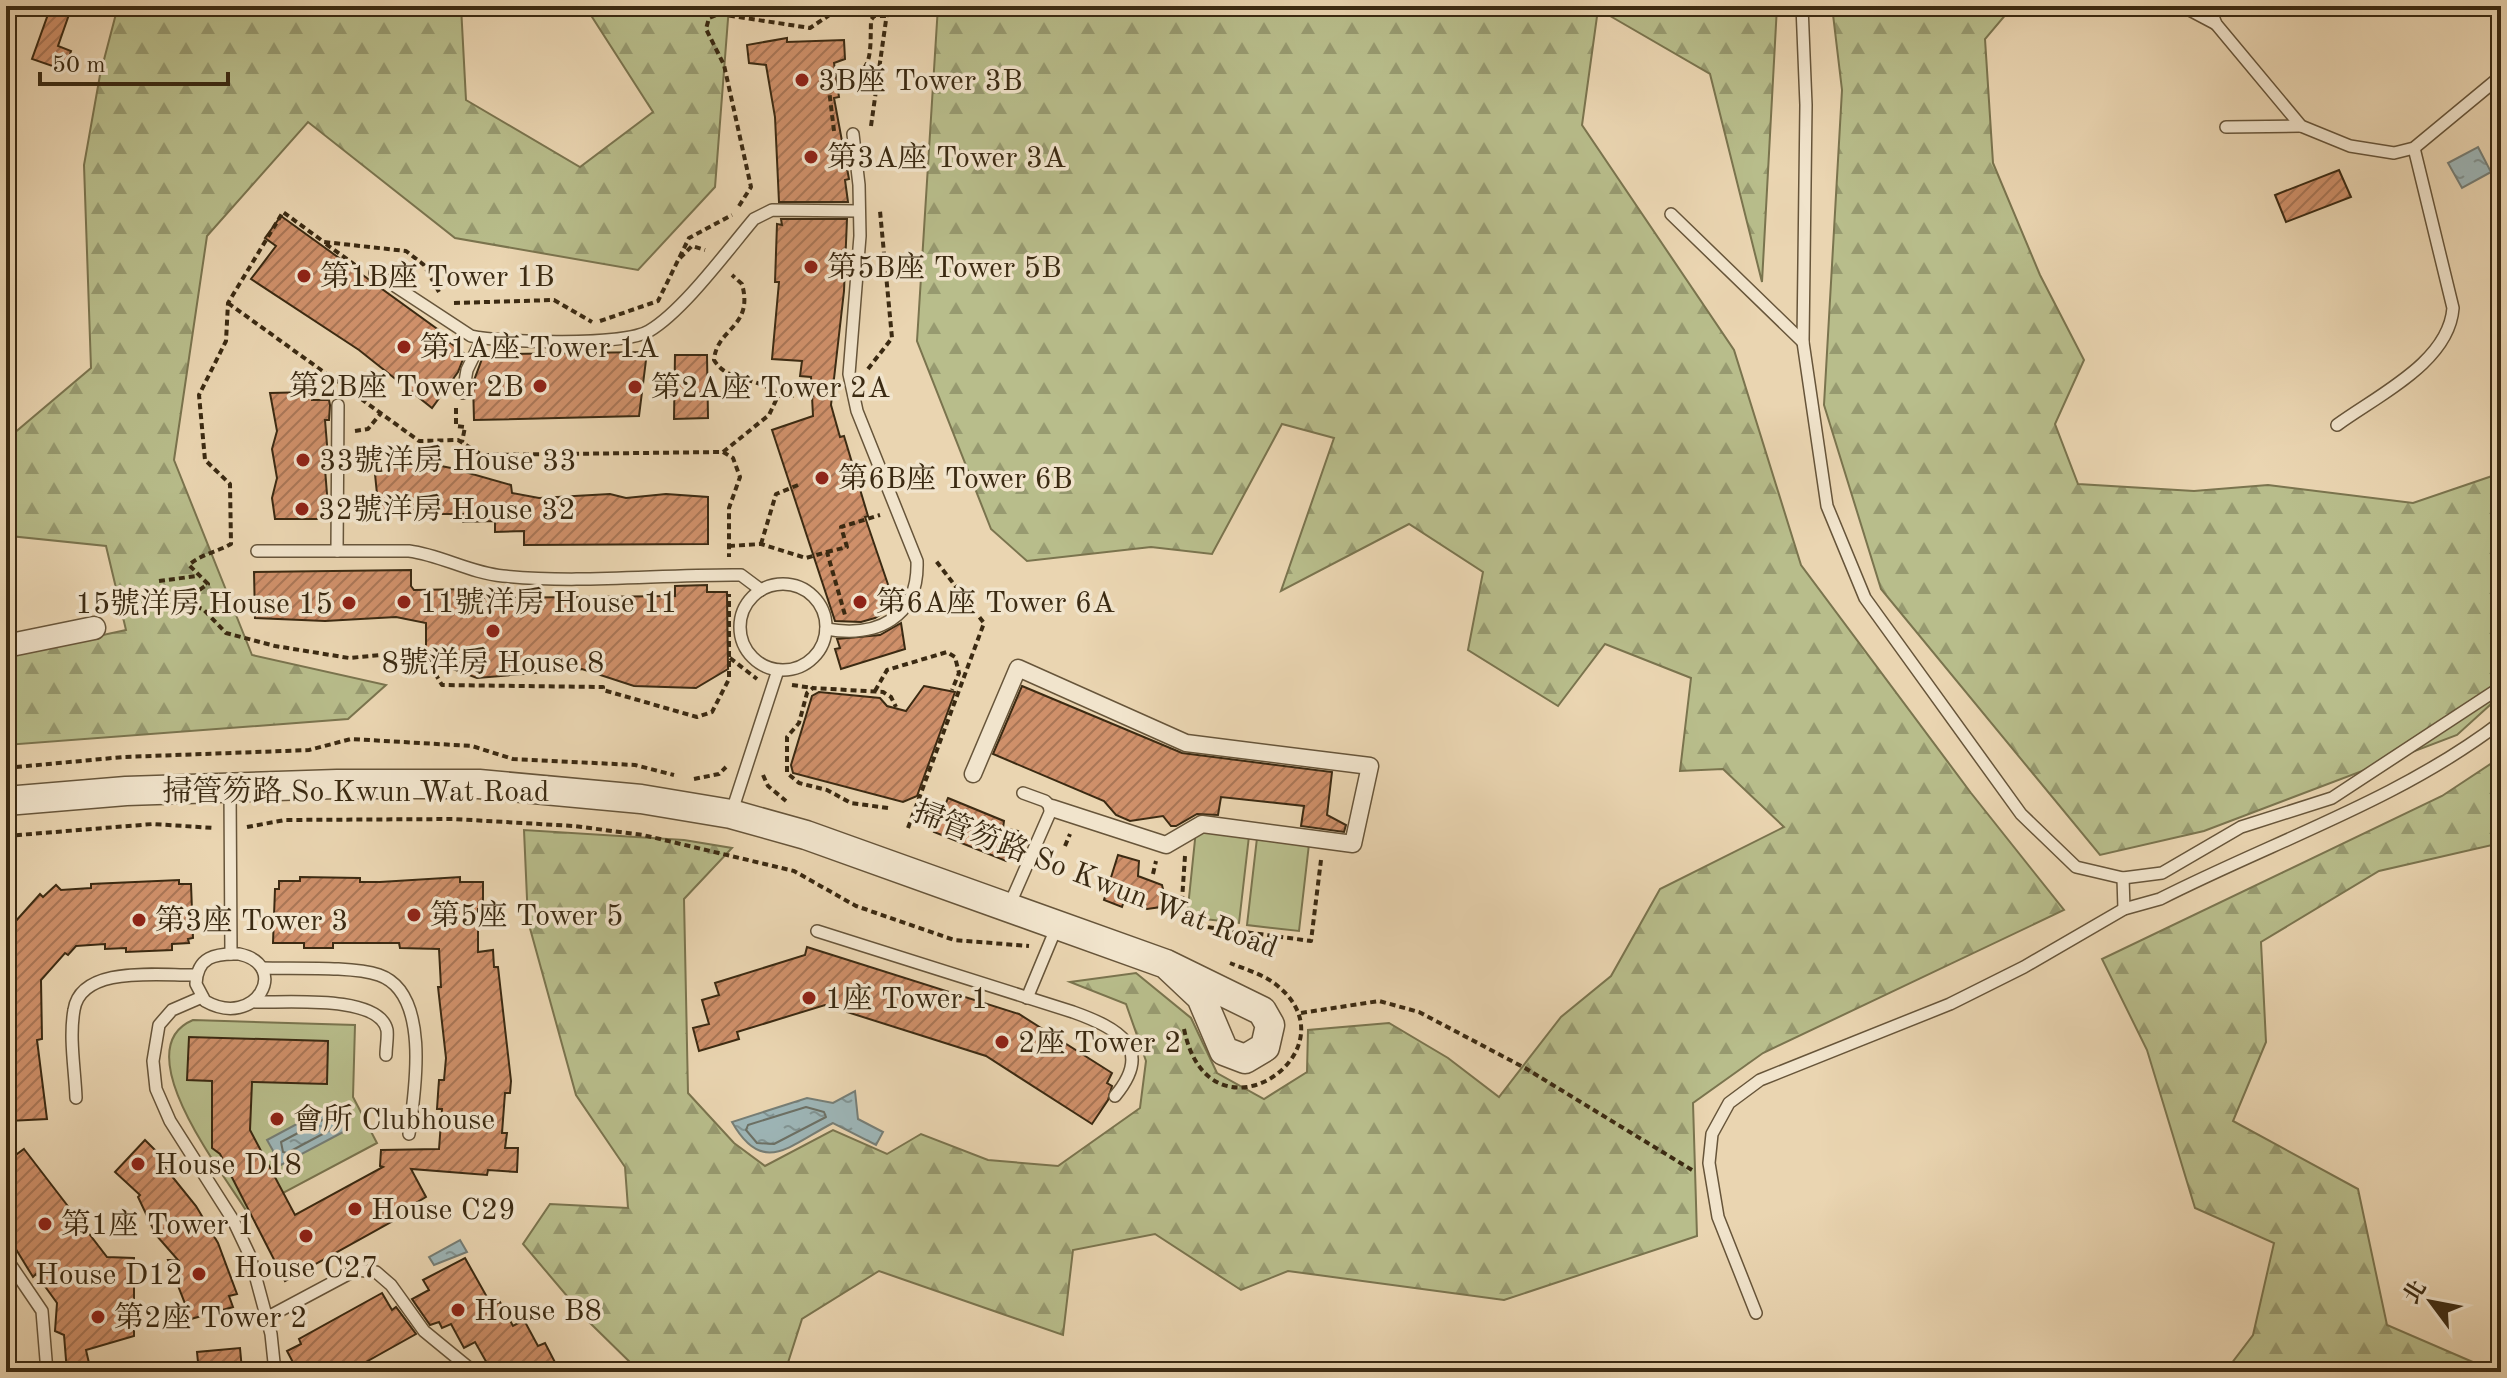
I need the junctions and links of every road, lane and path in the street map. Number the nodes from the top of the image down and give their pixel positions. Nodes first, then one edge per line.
1 (843, 6) edge
2 (888, 6) edge
3 (1802, 6) edge
4 (2182, 6) edge
5 (2209, 6) edge
6 (887, 16) junction
7 (2216, 24) junction
8 (2501, 76) edge
9 (2301, 126) junction
10 (2226, 127) dead end
11 (853, 134) joint
12 (872, 138) dead end
13 (2414, 148) junction
14 (878, 196) dead end
15 (859, 211) junction
16 (1671, 214) dead end
17 (324, 242) junction
18 (718, 262) junction
19 (674, 264) junction
20 (375, 273) joint
21 (443, 300) dead end
22 (228, 303) junction
23 (449, 303) dead end
24 (482, 339) junction
25 (1803, 342) junction
26 (869, 375) dead end
27 (463, 393) dead end
28 (815, 395) dead end
29 (778, 396) junction
30 (338, 405) dead end
31 (456, 405) dead end
32 (381, 413) junction
33 (2337, 425) dead end
34 (338, 430) junction
35 (461, 442) junction
36 (723, 452) junction
37 (798, 485) dead end
38 (897, 510) junction
39 (728, 517) dead end
40 (761, 544) junction
41 (729, 546) dead end
42 (931, 548) dead end
43 (257, 551) dead end
44 (337, 551) junction
45 (827, 552) junction
46 (197, 576) junction
47 (159, 581) dead end
48 (761, 590) junction
49 (187, 592) junction
50 (175, 593) dead end
51 (94, 628) dead end
52 (826, 629) junction
53 (850, 633) junction
54 (6, 646) edge
55 (778, 670) junction
56 (775, 685) junction
57 (2501, 687) edge
58 (952, 690) dead end
59 (875, 691) junction
60 (896, 707) dead end
61 (2501, 722) edge
62 (750, 758) junction
63 (6, 768) edge
64 (973, 774) dead end
65 (676, 776) dead end
66 (689, 779) dead end
67 (230, 787) junction
68 (1023, 793) dead end
69 (6, 801) edge
70 (788, 802) dead end
71 (888, 808) dead end
72 (1052, 808) junction
73 (731, 814) junction
74 (230, 827) junction
75 (908, 828) dead end
76 (1187, 834) junction
77 (6, 836) edge
78 (1323, 840) junction
79 (2123, 878) junction
80 (1172, 893) dead end
81 (1182, 893) junction
82 (1009, 907) junction
83 (2124, 909) junction
84 (817, 931) dead end
85 (1052, 938) junction
86 (231, 954) junction
87 (1218, 959) dead end
88 (1166, 964) dead end
89 (262, 968) junction
90 (196, 975) junction
91 (202, 997) junction
92 (1027, 998) junction
93 (255, 1002) junction
94 (1301, 1013) dead end
95 (1181, 1019) dead end
96 (386, 1055) dead end
97 (1115, 1096) dead end
98 (76, 1098) dead end
99 (409, 1134) dead end
100 (1705, 1177) dead end
101 (6, 1258) edge
102 (1756, 1313) dead end
103 (268, 1317) junction
104 (47, 1372) edge
105 (275, 1372) edge
106 (474, 1372) edge

1 - 19 path
2 - 6 path
3 - 25 lane
4 - 7 lane
5 - 7 lane
6 - 11 path
6 - 12 path
7 - 9 lane
8 - 13 lane
9 - 10 lane
9 - 13 lane
11 - 15 lane
13 - 33 lane
14 - 26 path
15 - 18 lane
15 - 38 lane
16 - 25 lane
17 - 20 path
17 - 21 path
17 - 22 path
18 - 19 path
18 - 24 lane
18 - 29 path
19 - 23 path
20 - 24 lane
22 - 32 path
22 - 46 path
24 - 27 lane
25 - 79 lane
28 - 29 path
29 - 36 path
30 - 34 lane
31 - 35 path
32 - 34 path
32 - 35 path
34 - 44 lane
35 - 36 path
36 - 39 path
37 - 40 path
38 - 45 path
38 - 53 lane
40 - 41 path
40 - 45 path
42 - 75 path
43 - 44 lane
44 - 48 lane
45 - 53 path
46 - 47 path
46 - 49 path
48 - 52 lane
48 - 55 lane
49 - 50 path
49 - 56 path
51 - 54 street
52 - 53 lane
52 - 55 lane
55 - 56 lane
56 - 62 lane
57 - 79 lane
58 - 59 path
59 - 60 path
59 - 71 path
61 - 83 lane
62 - 66 path
62 - 70 path
62 - 73 lane
63 - 65 path, 掃管笏路 So Kwun Wat Road
64 - 78 street
67 - 69 street, 掃管笏路 So Kwun Wat Road
67 - 73 street, 掃管笏路 So Kwun Wat Road
67 - 74 lane
68 - 72 lane
72 - 76 street
72 - 82 lane
73 - 82 street, 掃管笏路 So Kwun Wat Road
74 - 77 path, 掃管笏路 So Kwun Wat Road
74 - 85 path, 掃管笏路 So Kwun Wat Road
74 - 86 lane
76 - 78 street
76 - 81 path
78 - 81 path
79 - 83 lane
80 - 81 path
82 - 85 street, 掃管笏路 So Kwun Wat Road
83 - 102 lane
84 - 92 lane
85 - 88 street, 掃管笏路 So Kwun Wat Road
85 - 92 lane
86 - 89 lane
86 - 90 lane
87 - 95 path, 掃管笏路 So Kwun Wat Road
89 - 93 lane
89 - 99 lane
90 - 91 lane
90 - 98 lane
91 - 93 lane
91 - 103 lane
92 - 97 lane
93 - 96 lane
94 - 100 path
101 - 104 lane
103 - 105 lane
103 - 106 lane

